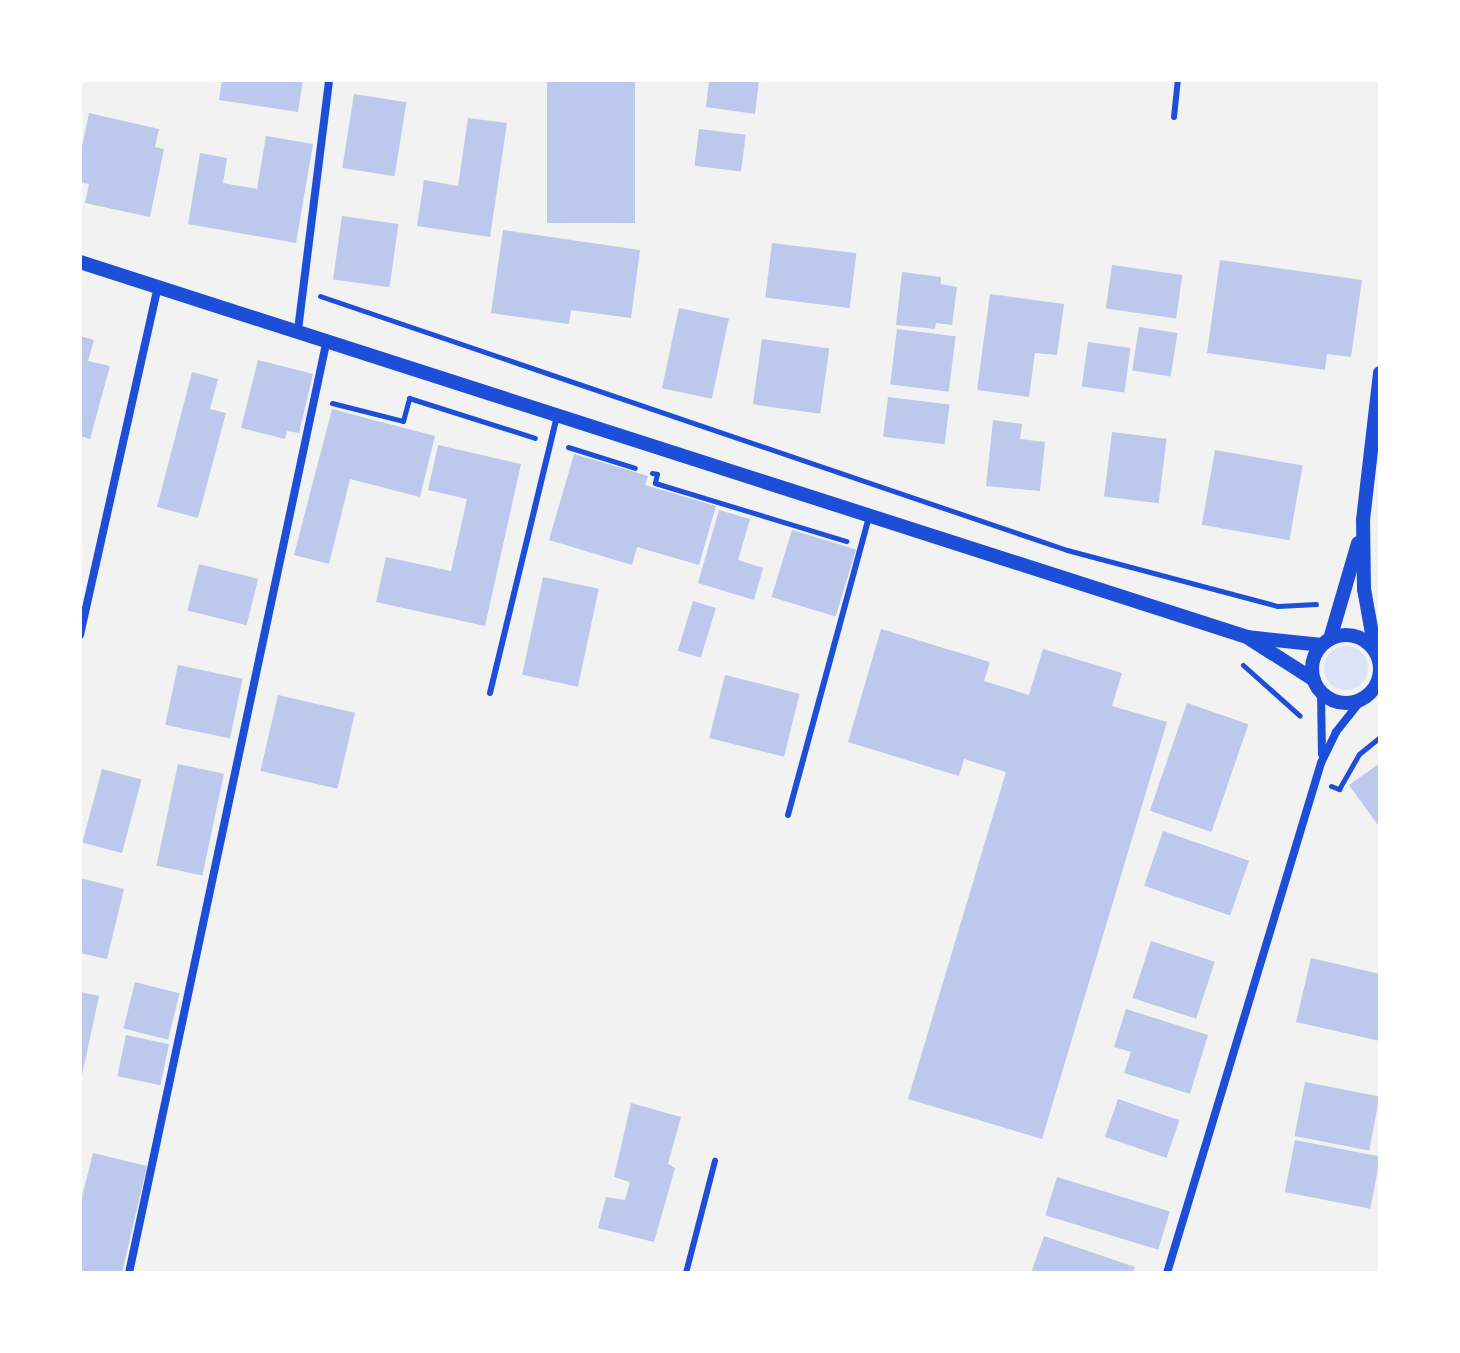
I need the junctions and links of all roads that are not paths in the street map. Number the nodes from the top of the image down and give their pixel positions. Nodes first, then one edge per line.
1 (329, 80) edge
2 (1178, 80) edge
3 (1174, 117) dead end
4 (80, 262) edge
5 (158, 286) junction
6 (298, 330) junction
7 (327, 339) junction
8 (1380, 373) edge
9 (558, 412) junction
10 (870, 513) junction
11 (1363, 520) junction
12 (80, 635) edge
13 (1247, 637) junction
14 (1326, 642) junction
15 (1378, 658) edge
16 (1317, 686) junction
17 (490, 693) dead end
18 (1372, 693) edge
19 (1321, 763) junction
20 (788, 815) dead end
21 (715, 1161) dead end
22 (129, 1273) edge
23 (686, 1273) edge
24 (1167, 1273) edge

1 - 6 street
2 - 3 lane
4 - 5 street
5 - 6 street
5 - 12 street
6 - 7 street
7 - 9 street
7 - 22 street
8 - 11 street
9 - 10 street
9 - 17 lane
10 - 13 street
10 - 20 lane
11 - 14 street
11 - 15 street
13 - 14 street
13 - 16 street
14 - 15 street
14 - 16 street
15 - 18 street
16 - 18 street
16 - 19 street
18 - 19 street
19 - 24 street
21 - 23 lane

